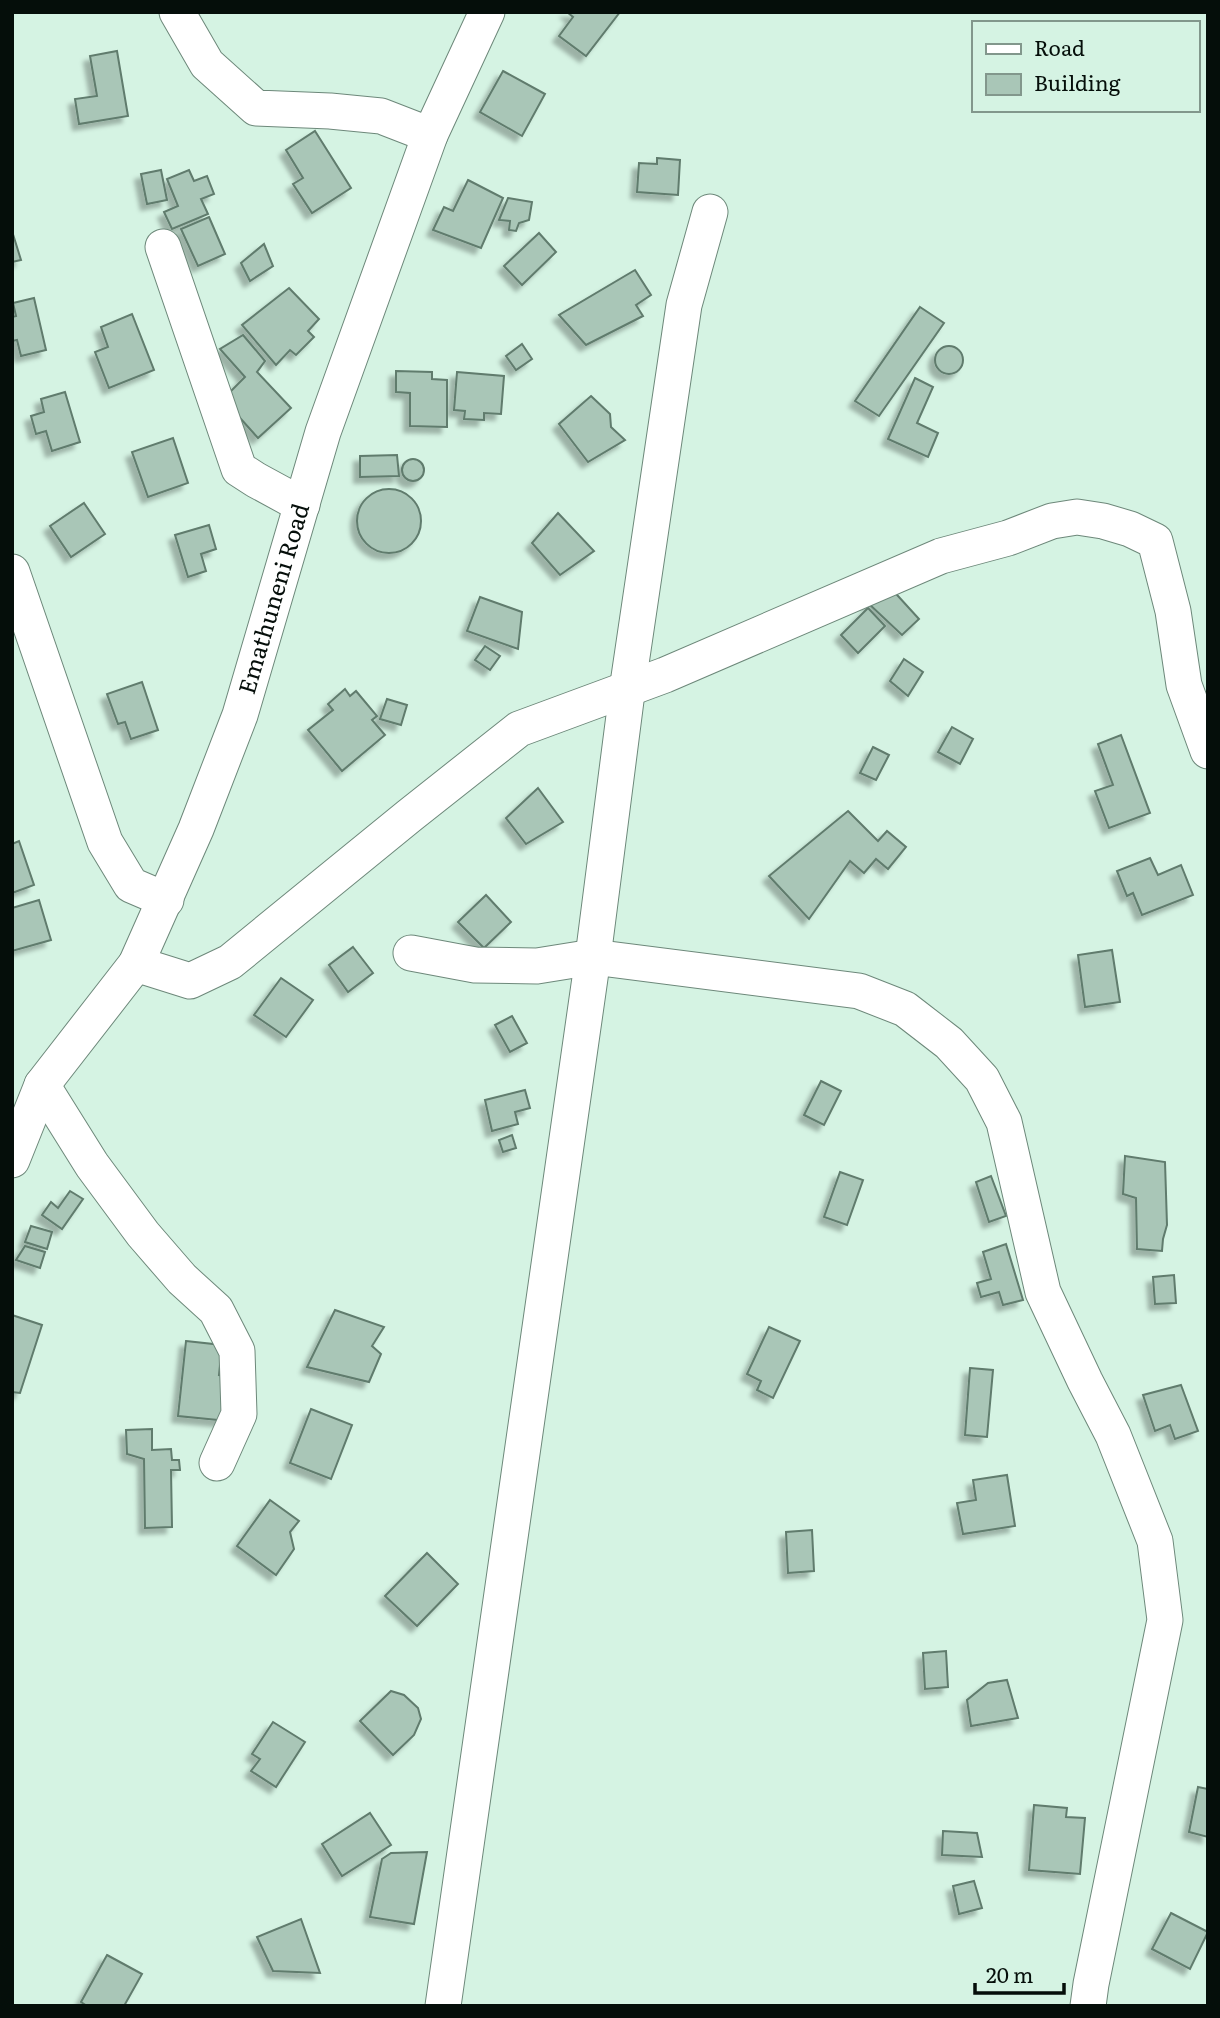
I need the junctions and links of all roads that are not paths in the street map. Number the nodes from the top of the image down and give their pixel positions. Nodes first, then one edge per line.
1 (177, 12) edge
2 (487, 12) edge
3 (430, 135) junction
4 (710, 212) dead end
5 (163, 247) dead end
6 (302, 505) junction
7 (12, 572) edge
8 (628, 690) junction
9 (1208, 751) edge
10 (166, 900) junction
11 (411, 953) dead end
12 (593, 957) junction
13 (136, 964) junction
14 (27, 1086) edge
15 (16, 1151) edge
16 (217, 1463) dead end
17 (443, 2006) edge
18 (1088, 2006) edge

1 - 3 street
2 - 3 street, Emathuneni Road
3 - 6 street, Emathuneni Road
4 - 8 street
5 - 6 street
6 - 10 street, Emathuneni Road
7 - 10 street
8 - 9 street
8 - 12 street
8 - 13 street
10 - 13 street, Emathuneni Road
11 - 12 street
12 - 17 street
12 - 18 street
13 - 14 street, Emathuneni Road
14 - 15 street, Emathuneni Road
14 - 16 street

